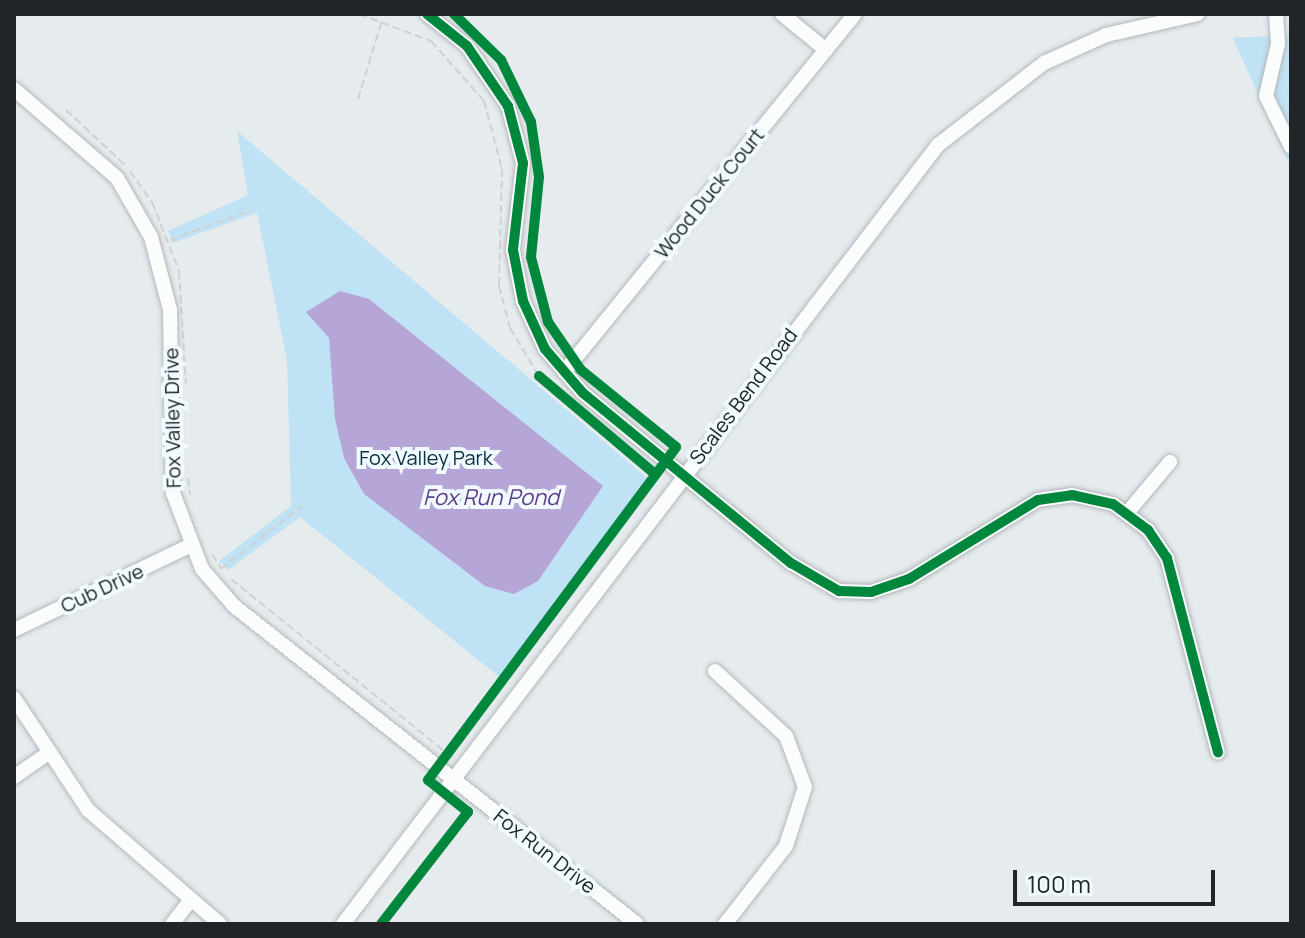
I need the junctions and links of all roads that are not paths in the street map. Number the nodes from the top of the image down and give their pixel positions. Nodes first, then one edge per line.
1 (427, 14) edge
2 (782, 14) edge
3 (855, 14) edge
4 (1198, 14) edge
5 (1276, 14) edge
6 (826, 50) junction
7 (14, 89) edge
8 (1291, 147) edge
9 (564, 372) junction
10 (1170, 462) dead end
11 (682, 476) junction
12 (1127, 513) junction
13 (189, 546) junction
14 (14, 630) edge
15 (715, 671) dead end
16 (14, 698) edge
17 (1218, 752) dead end
18 (46, 755) junction
19 (457, 772) junction
20 (14, 777) edge
21 (190, 901) junction
22 (172, 924) edge
23 (220, 924) edge
24 (343, 924) edge
25 (637, 924) edge
26 (725, 924) edge

1 - 9 street
2 - 6 street
3 - 6 street, Wood Duck Court
4 - 11 street, Scales Bend Road
5 - 8 street
6 - 9 street, Wood Duck Court
7 - 13 street, Fox Valley Drive
9 - 11 street
10 - 12 street
11 - 12 street
11 - 19 street, Scales Bend Road
12 - 17 street
13 - 14 street, Cub Drive
13 - 19 street, Fox Valley Drive
15 - 26 street
16 - 18 street
18 - 20 street
18 - 21 street
19 - 24 street, Scales Bend Road
19 - 25 street, Fox Run Drive
21 - 22 street
21 - 23 street

